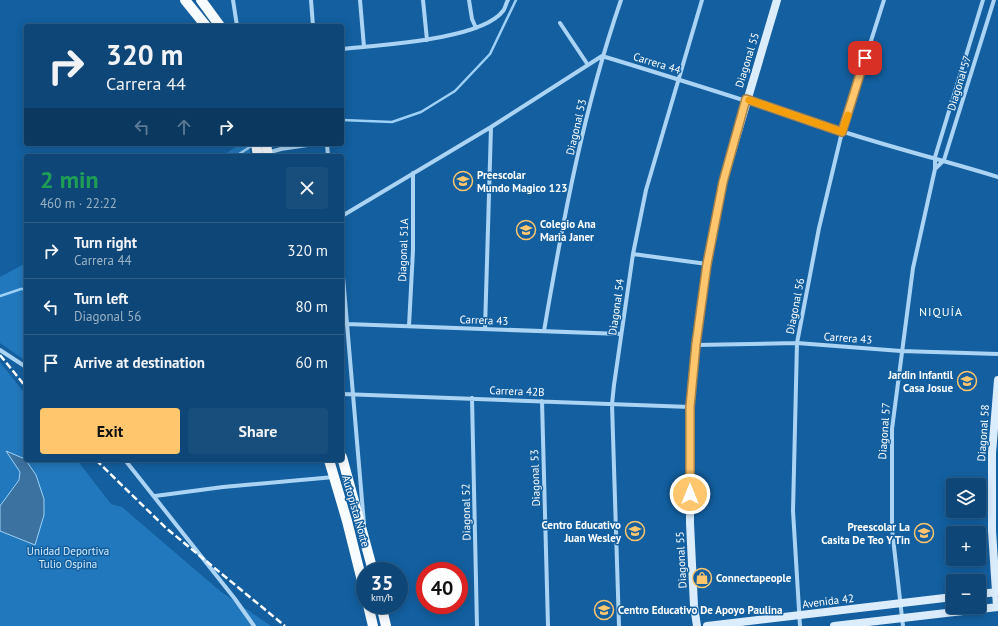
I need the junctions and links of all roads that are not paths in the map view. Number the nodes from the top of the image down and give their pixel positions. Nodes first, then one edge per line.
1 (185, 0) edge
2 (201, 0) edge
3 (233, 0) edge
4 (311, 0) edge
5 (360, 0) edge
6 (423, 0) edge
7 (469, 0) edge
8 (508, 0) edge
9 (621, 0) edge
10 (702, 0) edge
11 (777, 0) edge
12 (884, 0) edge
13 (983, 0) edge
14 (994, 0) edge
15 (560, 23) dead end
16 (204, 24) edge
17 (219, 24) edge
18 (237, 24) edge
19 (313, 24) edge
20 (476, 28) junction
21 (427, 40) junction
22 (364, 46) junction
23 (344, 49) edge
24 (602, 56) junction
25 (588, 65) junction
26 (678, 79) junction
27 (746, 99) junction
28 (491, 127) junction
29 (842, 132) junction
30 (297, 146) edge
31 (264, 154) edge
32 (935, 157) junction
33 (944, 160) junction
34 (935, 169) junction
35 (413, 173) junction
36 (998, 177) edge
37 (344, 215) edge
38 (633, 254) junction
39 (707, 264) junction
40 (344, 289) edge
41 (347, 324) junction
42 (409, 326) junction
43 (485, 329) junction
44 (544, 331) junction
45 (621, 334) junction
46 (797, 343) junction
47 (696, 344) junction
48 (0, 350) edge
49 (901, 351) junction
50 (998, 354) edge
51 (24, 366) edge
52 (998, 380) edge
53 (344, 394) edge
54 (354, 394) junction
55 (472, 398) junction
56 (542, 401) junction
57 (612, 404) junction
58 (690, 407) junction
59 (127, 462) edge
60 (330, 462) edge
61 (343, 462) edge
62 (334, 477) junction
63 (155, 496) junction
64 (365, 539) junction
65 (357, 562) edge
66 (371, 562) edge
67 (997, 592) edge
68 (986, 593) edge
69 (946, 598) edge
70 (899, 603) junction
71 (998, 607) edge
72 (370, 614) edge
73 (383, 614) edge
74 (799, 616) junction
75 (902, 622) edge
76 (254, 626) edge
77 (373, 626) edge
78 (386, 626) edge
79 (477, 626) edge
80 (548, 626) edge
81 (619, 626) edge
82 (697, 626) edge
83 (707, 626) edge
84 (800, 626) edge
85 (834, 626) edge

1 - 16 main road
2 - 17 main road
3 - 18 street
4 - 19 street
5 - 22 street
6 - 21 street
7 - 20 street
8 - 20 street
9 - 24 street, Diagonal 53
10 - 26 street, Diagonal 54
11 - 27 street, Diagonal 55
12 - 29 street, Diagonal 56
13 - 32 street, Diagonal 57
14 - 33 street, Diagonal 57
15 - 25 street
20 - 21 street
21 - 22 street
22 - 23 street
24 - 25 street
24 - 26 street, Carrera 44
24 - 44 street, Diagonal 53
25 - 28 street
26 - 27 street, Carrera 44
26 - 38 street, Diagonal 54
27 - 29 street, Carrera 44
27 - 39 street, Diagonal 55
28 - 35 street
28 - 43 street
29 - 32 street, Carrera 44
29 - 46 street, Diagonal 56
30 - 31 street
32 - 33 street, Carrera 44
32 - 34 street, Diagonal 57
33 - 34 street, Diagonal 57
33 - 36 street, Carrera 44
34 - 49 street, Diagonal 57
35 - 37 street
35 - 42 street, Diagonal 51A
38 - 39 street
38 - 45 street, Diagonal 54
39 - 47 street, Diagonal 55
40 - 41 street
41 - 42 street, Carrera 43
41 - 54 street
42 - 43 street, Carrera 43
43 - 44 street, Carrera 43
44 - 45 street, Carrera 43
45 - 57 street, Diagonal 54
46 - 47 street, Carrera 43
46 - 49 street, Carrera 43
46 - 74 street, Diagonal 56
47 - 58 street, Diagonal 55
48 - 51 street
49 - 50 street, Carrera 43
49 - 70 street, Diagonal 57
52 - 67 street, Diagonal 58
53 - 54 street, Carrera 42B
54 - 55 street, Carrera 42B
54 - 64 street
55 - 56 street, Carrera 42B
55 - 79 street, Diagonal 52
56 - 57 street, Carrera 42B
56 - 80 street, Diagonal 53
57 - 58 street, Carrera 42B
57 - 81 street, Diagonal 54
58 - 82 street, Diagonal 55
59 - 63 street
60 - 62 main road, Autopista Norte
61 - 64 main road, Autopista Norte
62 - 63 street
62 - 65 main road, Autopista Norte
63 - 76 street
64 - 66 main road, Autopista Norte
67 - 68 street
67 - 71 street, Diagonal 58
69 - 70 street, Avenida 42
70 - 74 street, Avenida 42
70 - 75 street, Diagonal 57
71 - 75 street
72 - 77 main road
73 - 78 main road
74 - 83 street, Avenida 42
74 - 84 street, Diagonal 56
75 - 85 street

